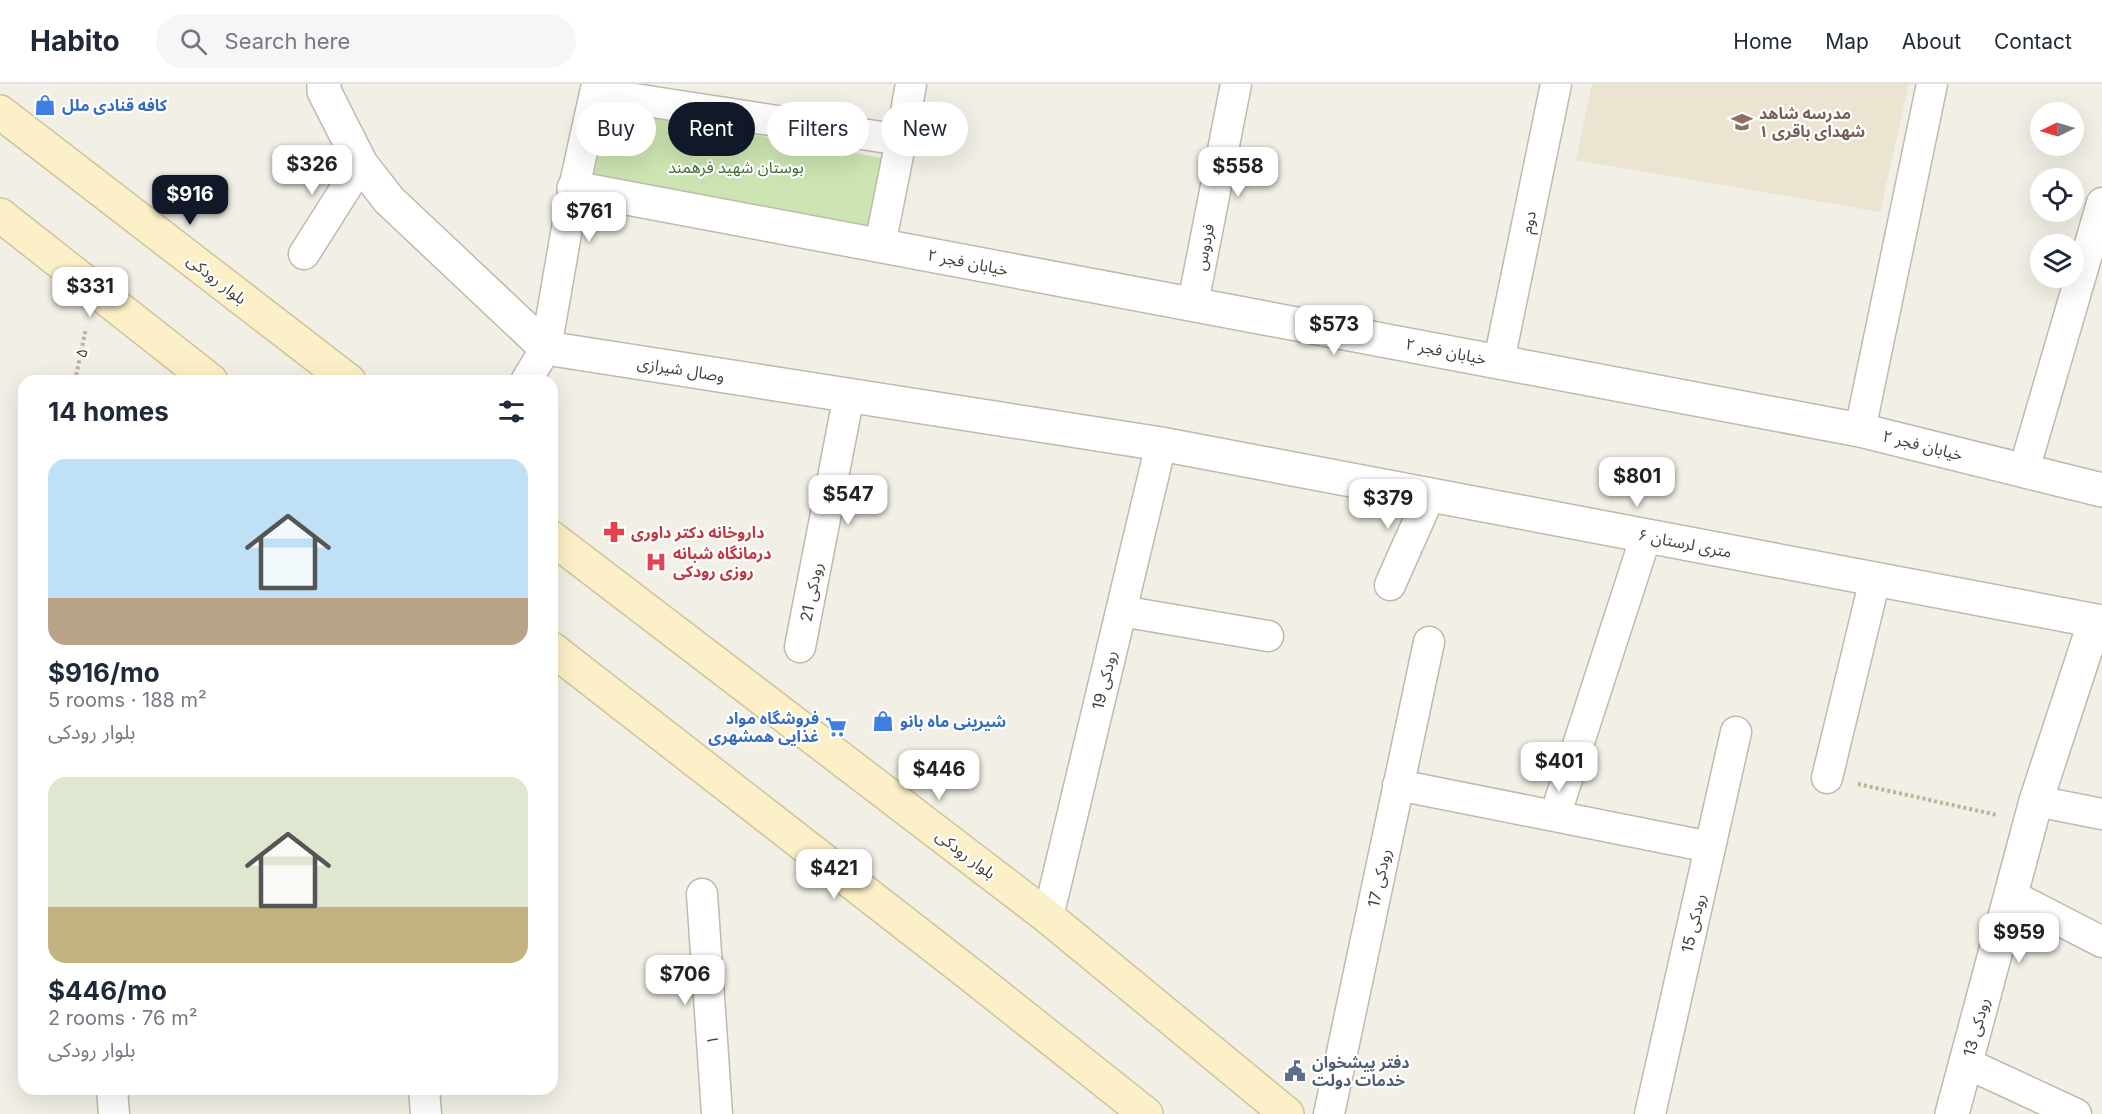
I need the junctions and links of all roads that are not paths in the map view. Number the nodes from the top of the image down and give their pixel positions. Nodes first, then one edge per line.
1 (324, 84) edge
2 (911, 84) edge
3 (1236, 84) edge
4 (1556, 84) edge
5 (1932, 84) edge
6 (596, 88) edge
7 (908, 102) edge
8 (0, 112) edge
9 (881, 137) edge
10 (898, 156) edge
11 (361, 164) junction
12 (574, 188) junction
13 (2102, 203) edge
14 (0, 215) edge
15 (880, 245) junction
16 (304, 254) dead end
17 (1193, 303) junction
18 (546, 348) junction
19 (1499, 361) junction
20 (203, 375) edge
21 (341, 375) edge
22 (530, 375) edge
23 (849, 395) junction
24 (1860, 430) junction
25 (1161, 444) junction
26 (2024, 470) junction
27 (2102, 490) edge
28 (1430, 495) junction
29 (1646, 536) junction
30 (558, 543) edge
31 (1875, 579) junction
32 (1390, 585) dead end
33 (1121, 611) junction
34 (2098, 622) edge
35 (1268, 636) dead end
36 (1430, 642) dead end
37 (800, 647) dead end
38 (558, 654) edge
39 (1736, 732) dead end
40 (1827, 778) road end
41 (1398, 785) junction
42 (2033, 812) junction
43 (2102, 814) edge
44 (1555, 816) junction
45 (1710, 847) junction
46 (702, 894) dead end
47 (2011, 895) junction
48 (1048, 917) junction
49 (2102, 942) edge
50 (1966, 1063) junction
51 (112, 1095) edge
52 (424, 1095) edge
53 (114, 1114) edge
54 (426, 1114) edge
55 (717, 1114) edge
56 (1146, 1114) edge
57 (1287, 1114) edge
58 (1329, 1114) edge
59 (1650, 1114) edge
60 (1952, 1114) edge
61 (2076, 1114) edge

1 - 11 street
2 - 7 street
3 - 17 street, فردوس
4 - 19 street, دوم
5 - 24 street
6 - 9 street
6 - 12 street
8 - 21 main road, بلوار رودکی
10 - 15 street
11 - 16 street
11 - 18 street
12 - 15 street, خیابان فجر ۲
12 - 18 street
13 - 26 street
14 - 20 main road
15 - 17 street, خیابان فجر ۲
17 - 19 street, خیابان فجر ۲
18 - 22 street
18 - 23 street, وصال شیرازی
19 - 24 street, خیابان فجر ۲
23 - 25 street, وصال شیرازی
23 - 37 street, رودکی 21
24 - 26 street, خیابان فجر ۲
25 - 28 street, ۶ متری لرستان
25 - 33 street, رودکی 19
26 - 27 street, خیابان فجر ۲
28 - 29 street, ۶ متری لرستان
28 - 32 street
29 - 31 street, ۶ متری لرستان
29 - 44 street
30 - 48 main road, بلوار رودکی
31 - 34 street, ۶ متری لرستان
31 - 40 street
33 - 35 street
33 - 48 street, رودکی 19
34 - 42 street, رودکی 13
36 - 41 street, رودکی 17
38 - 56 main road
39 - 45 street, رودکی 15
41 - 44 street
41 - 58 street, رودکی 17
42 - 43 street
42 - 47 street, رودکی 13
44 - 45 street
45 - 59 street, رودکی 15
46 - 55 street, ۱
47 - 49 street
47 - 50 street, رودکی 13
48 - 57 main road, بلوار رودکی
50 - 60 street, رودکی 13
50 - 61 street
51 - 53 street
52 - 54 street

